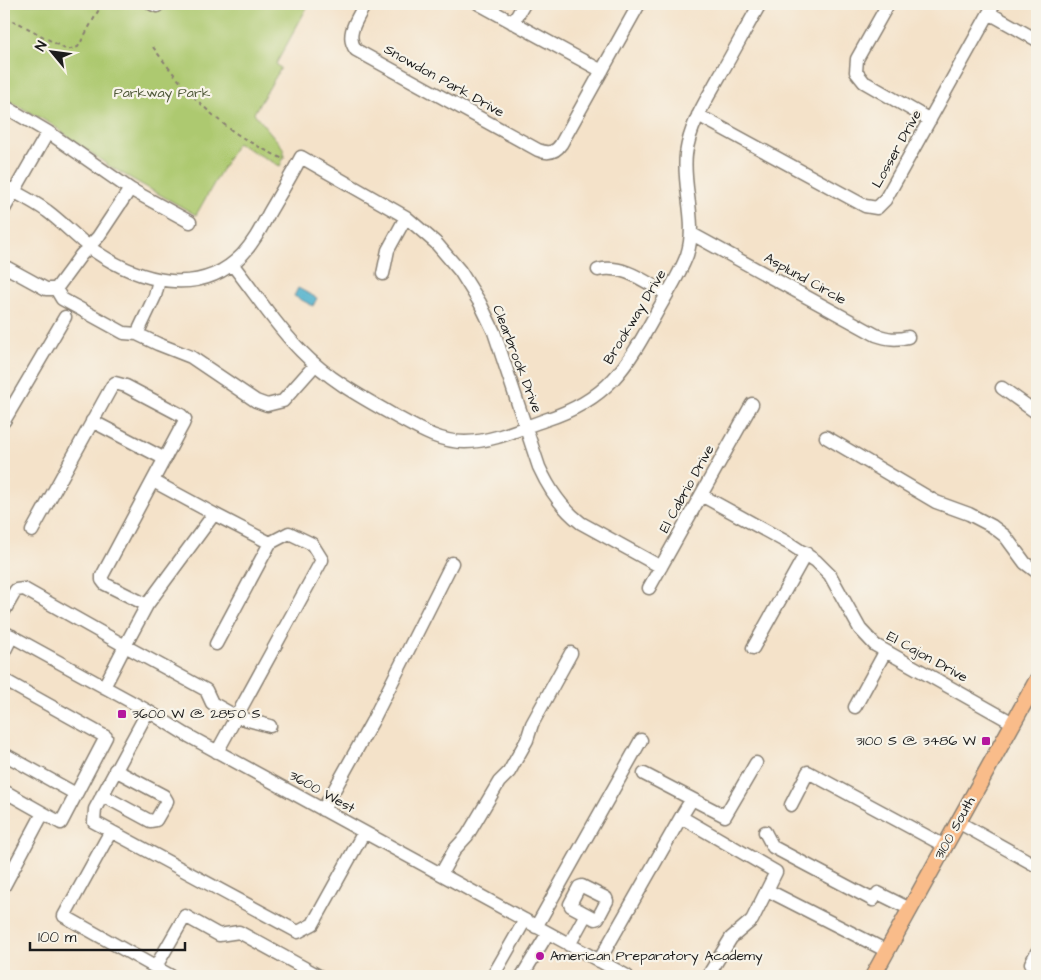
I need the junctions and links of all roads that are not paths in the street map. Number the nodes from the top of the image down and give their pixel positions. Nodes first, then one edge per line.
1 (152, 4) edge
2 (158, 4) edge
3 (365, 4) edge
4 (479, 4) edge
5 (524, 4) edge
6 (639, 4) edge
7 (760, 4) edge
8 (888, 4) edge
9 (992, 8) edge
10 (514, 23) junction
11 (1037, 40) edge
12 (602, 71) junction
13 (4, 106) edge
14 (698, 115) junction
15 (930, 120) junction
16 (48, 132) junction
17 (9, 188) edge
18 (130, 189) junction
19 (4, 209) edge
20 (406, 216) junction
21 (190, 222) dead end
22 (692, 234) junction
23 (89, 246) junction
24 (232, 264) junction
25 (4, 266) edge
26 (598, 270) dead end
27 (383, 274) dead end
28 (159, 280) junction
29 (56, 289) junction
30 (667, 294) junction
31 (65, 317) dead end
32 (137, 334) junction
33 (908, 337) dead end
34 (316, 365) junction
35 (1002, 388) dead end
36 (752, 404) dead end
37 (1037, 413) edge
38 (4, 421) edge
39 (92, 421) junction
40 (527, 427) junction
41 (826, 438) dead end
42 (164, 459) junction
43 (153, 481) junction
44 (701, 495) junction
45 (214, 514) junction
46 (32, 531) dead end
47 (270, 543) junction
48 (806, 553) junction
49 (452, 563) dead end
50 (661, 567) junction
51 (1037, 572) edge
52 (649, 588) dead end
53 (147, 605) junction
54 (4, 611) edge
55 (8, 634) edge
56 (216, 644) dead end
57 (125, 646) junction
58 (753, 648) dead end
59 (4, 652) edge
60 (885, 652) junction
61 (571, 653) dead end
62 (4, 680) edge
63 (1037, 680) edge
64 (104, 687) junction
65 (855, 707) dead end
66 (148, 711) junction
67 (236, 717) junction
68 (1014, 723) junction
69 (270, 726) dead end
70 (641, 740) dead end
71 (217, 752) junction
72 (4, 754) edge
73 (756, 763) dead end
74 (115, 770) junction
75 (644, 774) dead end
76 (4, 791) edge
77 (76, 794) junction
78 (102, 795) junction
79 (692, 799) junction
80 (791, 805) dead end
81 (323, 810) junction
82 (43, 813) junction
83 (681, 817) junction
84 (958, 822) junction
85 (111, 831) junction
86 (364, 832) junction
87 (765, 832) dead end
88 (945, 846) junction
89 (1037, 866) edge
90 (440, 874) junction
91 (4, 886) edge
92 (767, 890) junction
93 (910, 910) junction
94 (586, 914) dead end
95 (525, 920) junction
96 (542, 930) junction
97 (570, 945) junction
98 (887, 951) junction
99 (1037, 952) edge
100 (599, 961) junction
101 (1037, 966) edge
102 (155, 968) junction
103 (171, 976) edge
104 (319, 976) edge
105 (493, 976) edge
106 (522, 976) edge
107 (627, 976) edge
108 (708, 976) edge
109 (873, 976) edge

1 - 2 street
3 - 12 street, Snowdon Park Drive
4 - 10 street
5 - 10 street
6 - 12 street
7 - 14 street, Brookway Drive
8 - 15 street
9 - 11 street
9 - 15 street, Losser Drive
10 - 12 street
13 - 16 street
14 - 15 street, Losser Drive
14 - 22 street, Brookway Drive
16 - 17 street
16 - 18 street
17 - 19 street
17 - 23 street
18 - 21 street
18 - 23 street
20 - 24 street, Clearbrook Drive
20 - 27 street
20 - 40 street, Clearbrook Drive
22 - 30 street, Brookway Drive
22 - 33 street, Asplund Circle
23 - 28 street
23 - 29 street
24 - 28 street
24 - 34 street, Brookway Drive
25 - 29 street
26 - 30 street
28 - 32 street
29 - 32 street
30 - 40 street, Brookway Drive
31 - 38 street
32 - 34 street
34 - 40 street, Brookway Drive
35 - 37 street
36 - 44 street, El Cabrio Drive
39 - 42 street
39 - 42 street
39 - 46 street
40 - 50 street, Clearbrook Drive
41 - 51 street
42 - 43 street
43 - 45 street
43 - 53 street
44 - 48 street, El Cajon Drive
44 - 50 street, El Cabrio Drive
45 - 47 street
45 - 53 street
47 - 56 street
47 - 67 street
48 - 58 street
48 - 60 street, El Cajon Drive
49 - 81 street
50 - 52 street, El Cabrio Drive
53 - 57 street
54 - 57 street
55 - 59 street
55 - 64 street, 3600 West
57 - 64 street
57 - 67 street
60 - 65 street
60 - 68 street, El Cajon Drive
61 - 90 street
62 - 77 street
63 - 68 main road, 3100 South
64 - 66 street, 3600 West
66 - 71 street, 3600 West
66 - 74 street
67 - 69 street
67 - 71 street
68 - 84 main road, 3100 South
70 - 96 street
71 - 81 street, 3600 West
72 - 77 street
73 - 79 street
74 - 78 street
74 - 78 street
75 - 79 street
76 - 82 street
77 - 82 street
78 - 85 street
79 - 83 street
80 - 88 street
81 - 86 street, 3600 West
82 - 91 street
83 - 92 street
83 - 100 street
84 - 88 main road, 3100 South
84 - 89 street
85 - 86 street
85 - 102 street
86 - 90 street, 3600 West
87 - 93 street
88 - 93 main road, 3100 South
90 - 95 street, 3600 West
92 - 98 street
92 - 108 street
93 - 98 main road, 3100 South
94 - 97 street
95 - 96 street, 3600 West
95 - 105 street
96 - 97 street, 3600 West
96 - 106 street
97 - 100 street, 3600 West
98 - 109 main road, 3100 South
99 - 101 street
100 - 107 street, 3600 West
102 - 103 street
102 - 104 street

